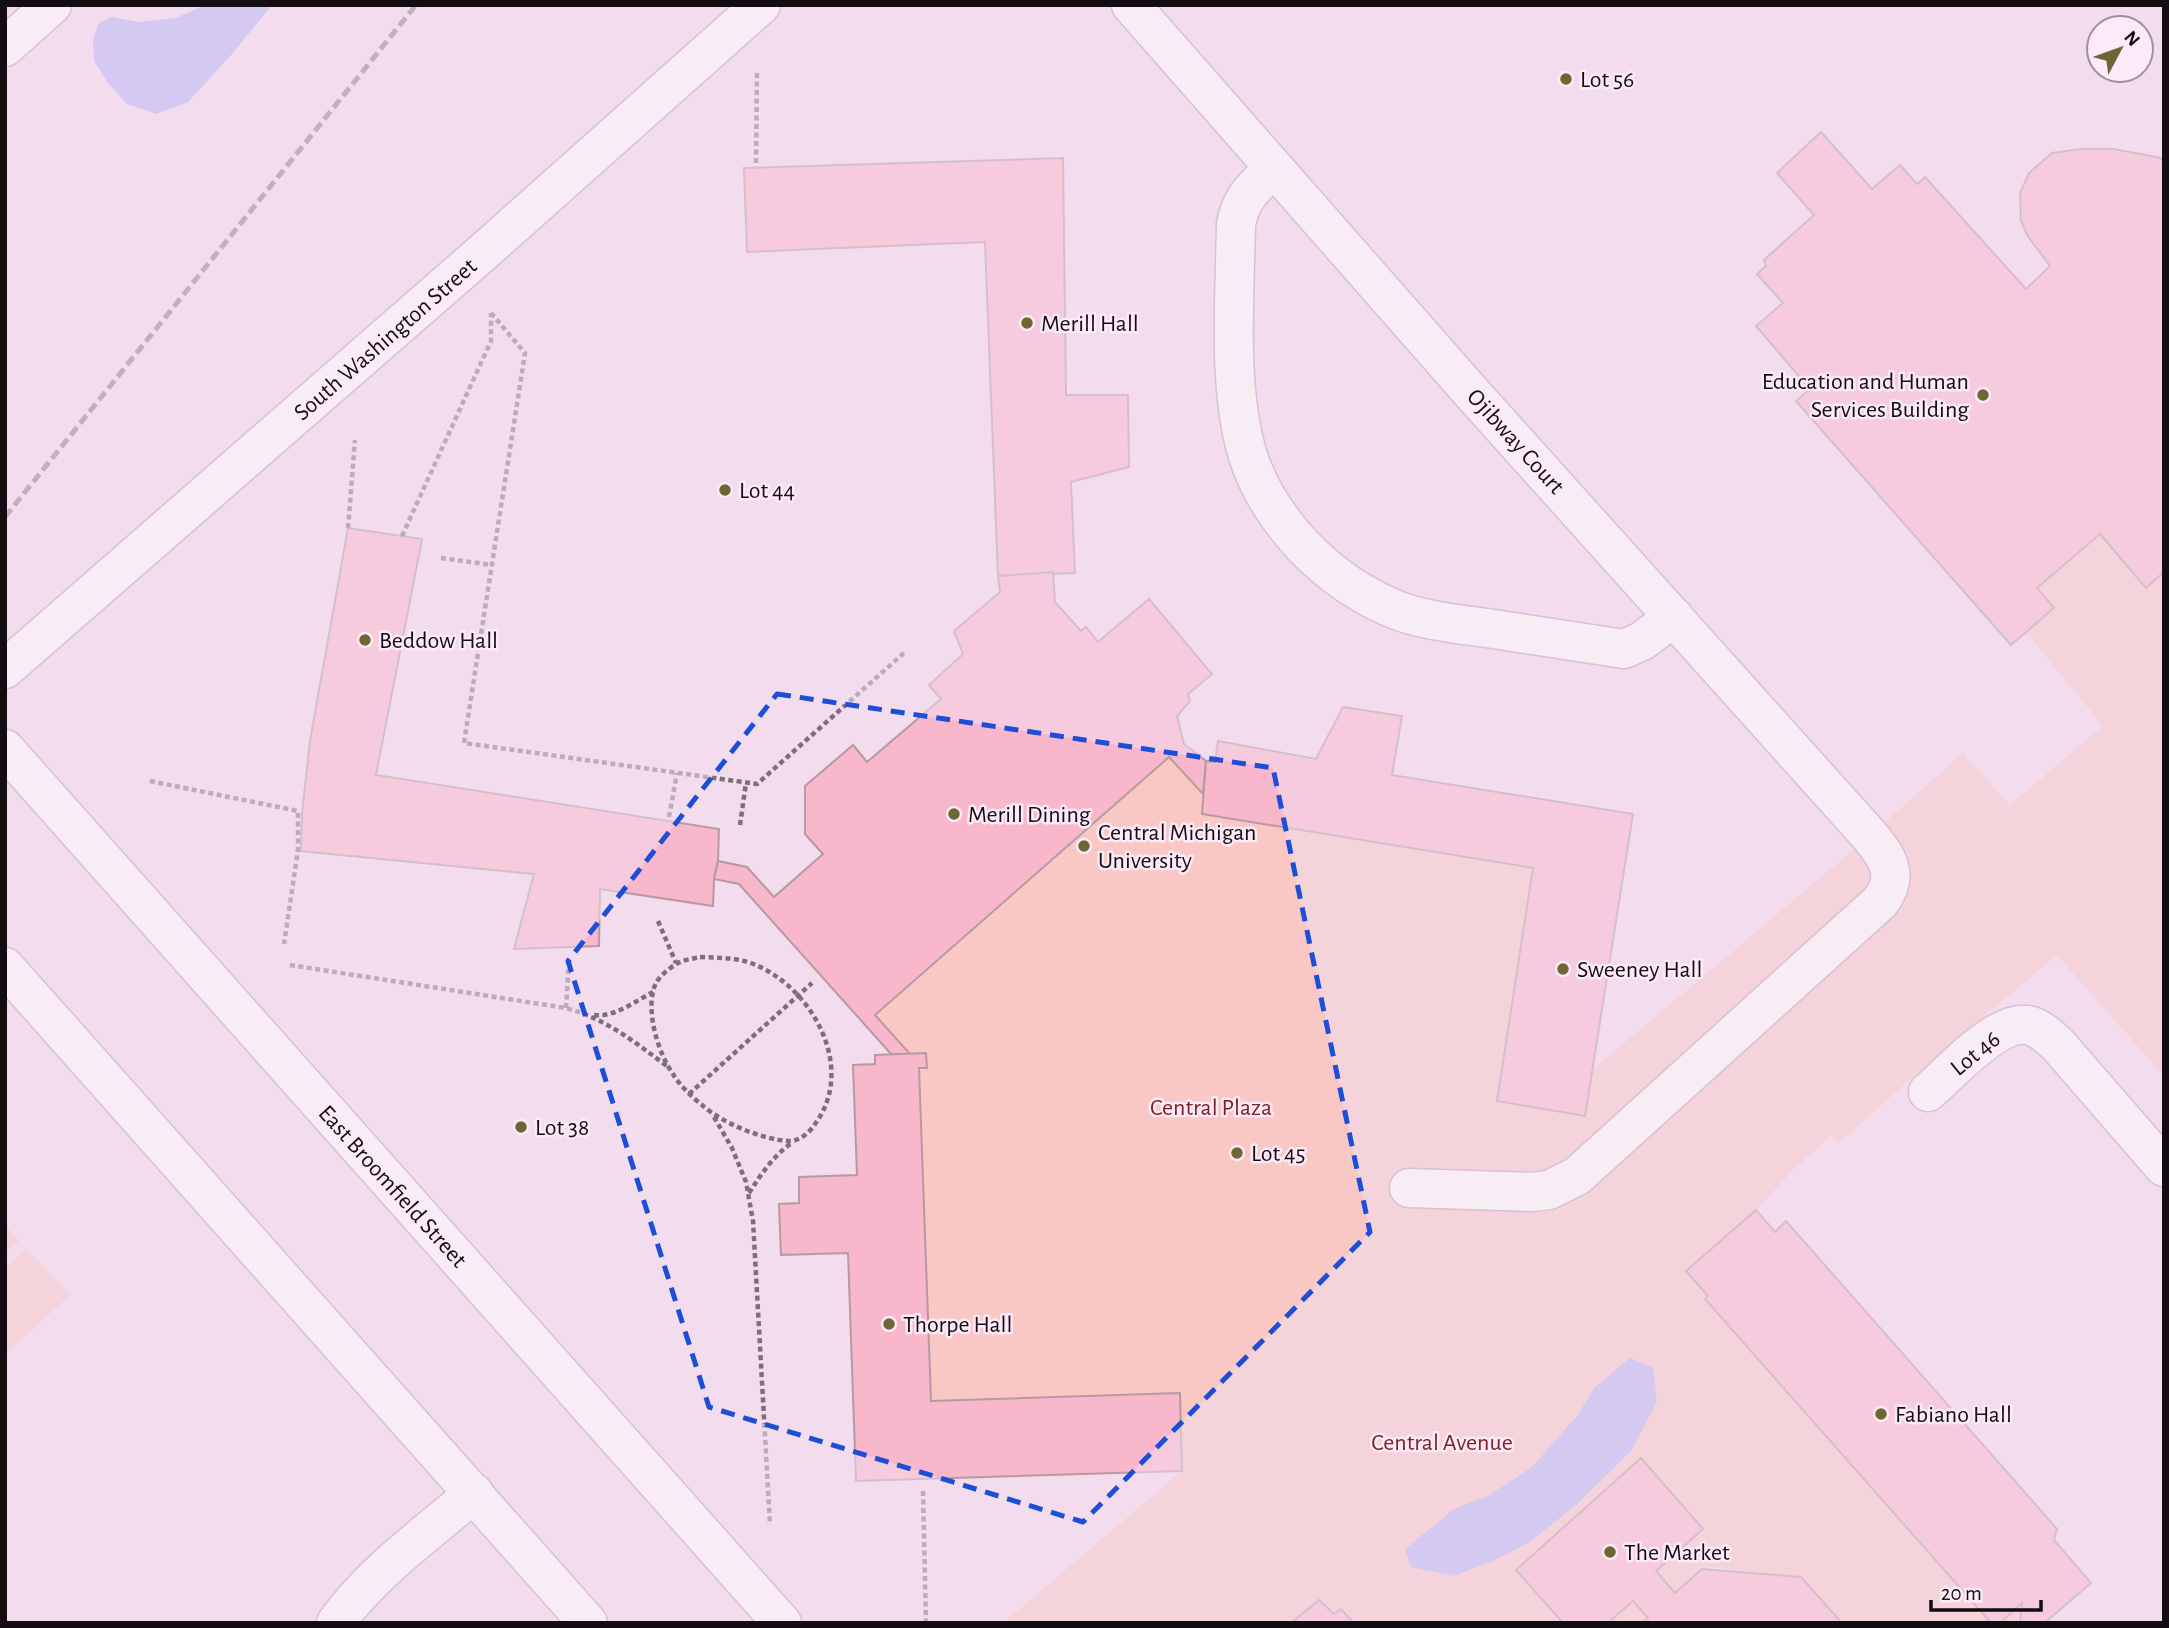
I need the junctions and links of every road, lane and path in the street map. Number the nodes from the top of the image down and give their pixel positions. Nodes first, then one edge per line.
1 (52, 5) edge
2 (761, 5) edge
3 (1131, 5) edge
4 (5, 47) edge
5 (757, 71) dead end
6 (756, 163) dead end
7 (1274, 168) junction
8 (355, 440) dead end
9 (348, 528) dead end
10 (402, 536) dead end
11 (441, 558) dead end
12 (492, 565) junction
13 (1674, 617) junction
14 (905, 652) dead end
15 (5, 669) edge
16 (5, 749) edge
17 (677, 773) junction
18 (150, 781) dead end
19 (746, 783) junction
20 (669, 817) dead end
21 (740, 825) dead end
22 (658, 921) dead end
23 (284, 944) dead end
24 (569, 960) dead end
25 (676, 963) junction
26 (290, 965) dead end
27 (5, 967) edge
28 (812, 983) dead end
29 (653, 991) junction
30 (799, 995) junction
31 (566, 1008) junction
32 (590, 1015) junction
33 (669, 1068) junction
34 (1928, 1092) dead end
35 (689, 1094) junction
36 (712, 1113) junction
37 (794, 1141) junction
38 (2164, 1167) edge
39 (1409, 1188) dead end
40 (749, 1195) junction
41 (923, 1491) dead end
42 (474, 1493) junction
43 (770, 1525) dead end
44 (336, 1623) edge
45 (589, 1623) edge
46 (782, 1623) edge
47 (926, 1623) edge

1 - 4 street
2 - 15 street, South Washington Street
3 - 7 street, Ojibway Court
5 - 6 path
7 - 13 street, Ojibway Court
7 - 13 street
8 - 9 path
10 - 12 path
11 - 12 path
12 - 17 path
13 - 39 street, Ojibway Court
14 - 19 path
16 - 46 street, East Broomfield Street
17 - 19 path
17 - 20 path
18 - 23 path
19 - 21 path
22 - 25 path
24 - 31 path
25 - 29 path
25 - 30 path
26 - 31 path
27 - 42 street
28 - 30 path
29 - 32 path
29 - 33 path
30 - 35 path
30 - 37 path
31 - 32 path
32 - 33 path
33 - 35 path
34 - 38 street, Lot 46
35 - 36 path
36 - 37 path
36 - 40 path
37 - 40 path
40 - 43 path
41 - 47 path
42 - 44 street
42 - 45 street

